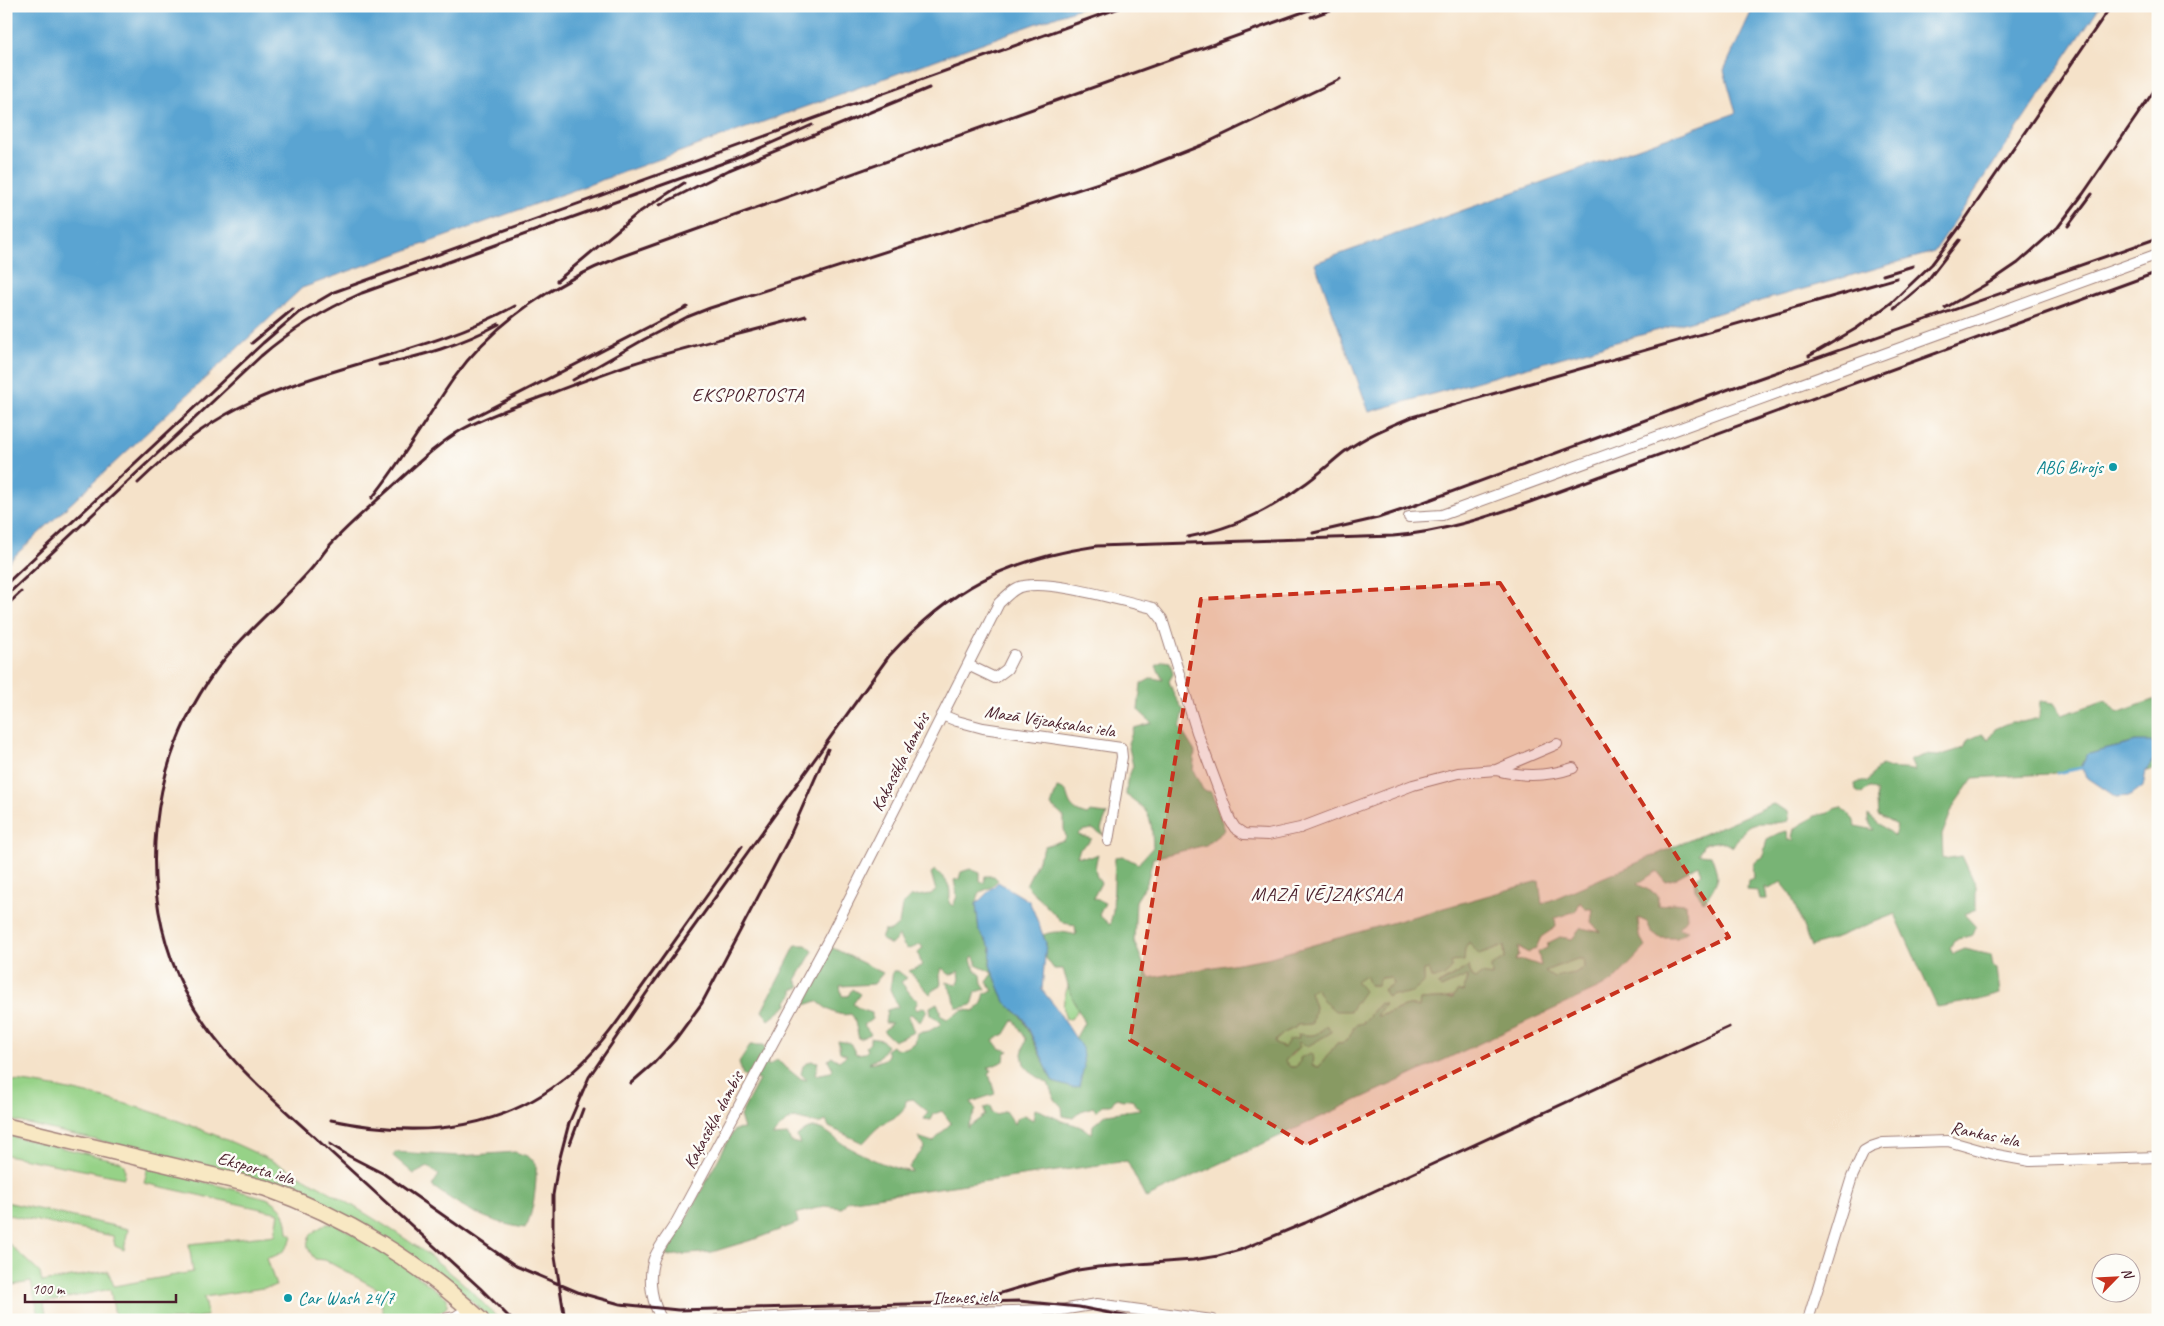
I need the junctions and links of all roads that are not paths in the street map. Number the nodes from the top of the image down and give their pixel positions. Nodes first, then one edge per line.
1 (2158, 254) edge
2 (1409, 517) dead end
3 (1014, 655) dead end
4 (968, 665) junction
5 (942, 715) junction
6 (1557, 744) dead end
7 (1573, 768) dead end
8 (1496, 770) junction
9 (1108, 841) dead end
10 (6, 1126) edge
11 (2158, 1157) edge
12 (469, 1308) junction
13 (440, 1320) edge
14 (481, 1320) edge
15 (662, 1320) edge
16 (717, 1320) edge
17 (1212, 1320) edge
18 (1808, 1320) edge

1 - 2 street
3 - 4 street
4 - 5 street, Kaķasēkļa dambis
4 - 8 street, Kaķasēkļa dambis
5 - 9 street, Mazā Vējzaķsalas iela
5 - 15 street, Kaķasēkļa dambis
6 - 8 street
7 - 8 street
10 - 12 street, Eksporta iela
11 - 18 street, Rankas iela
12 - 13 street
12 - 14 street, Eksporta iela
16 - 17 street, Ilzenes iela

